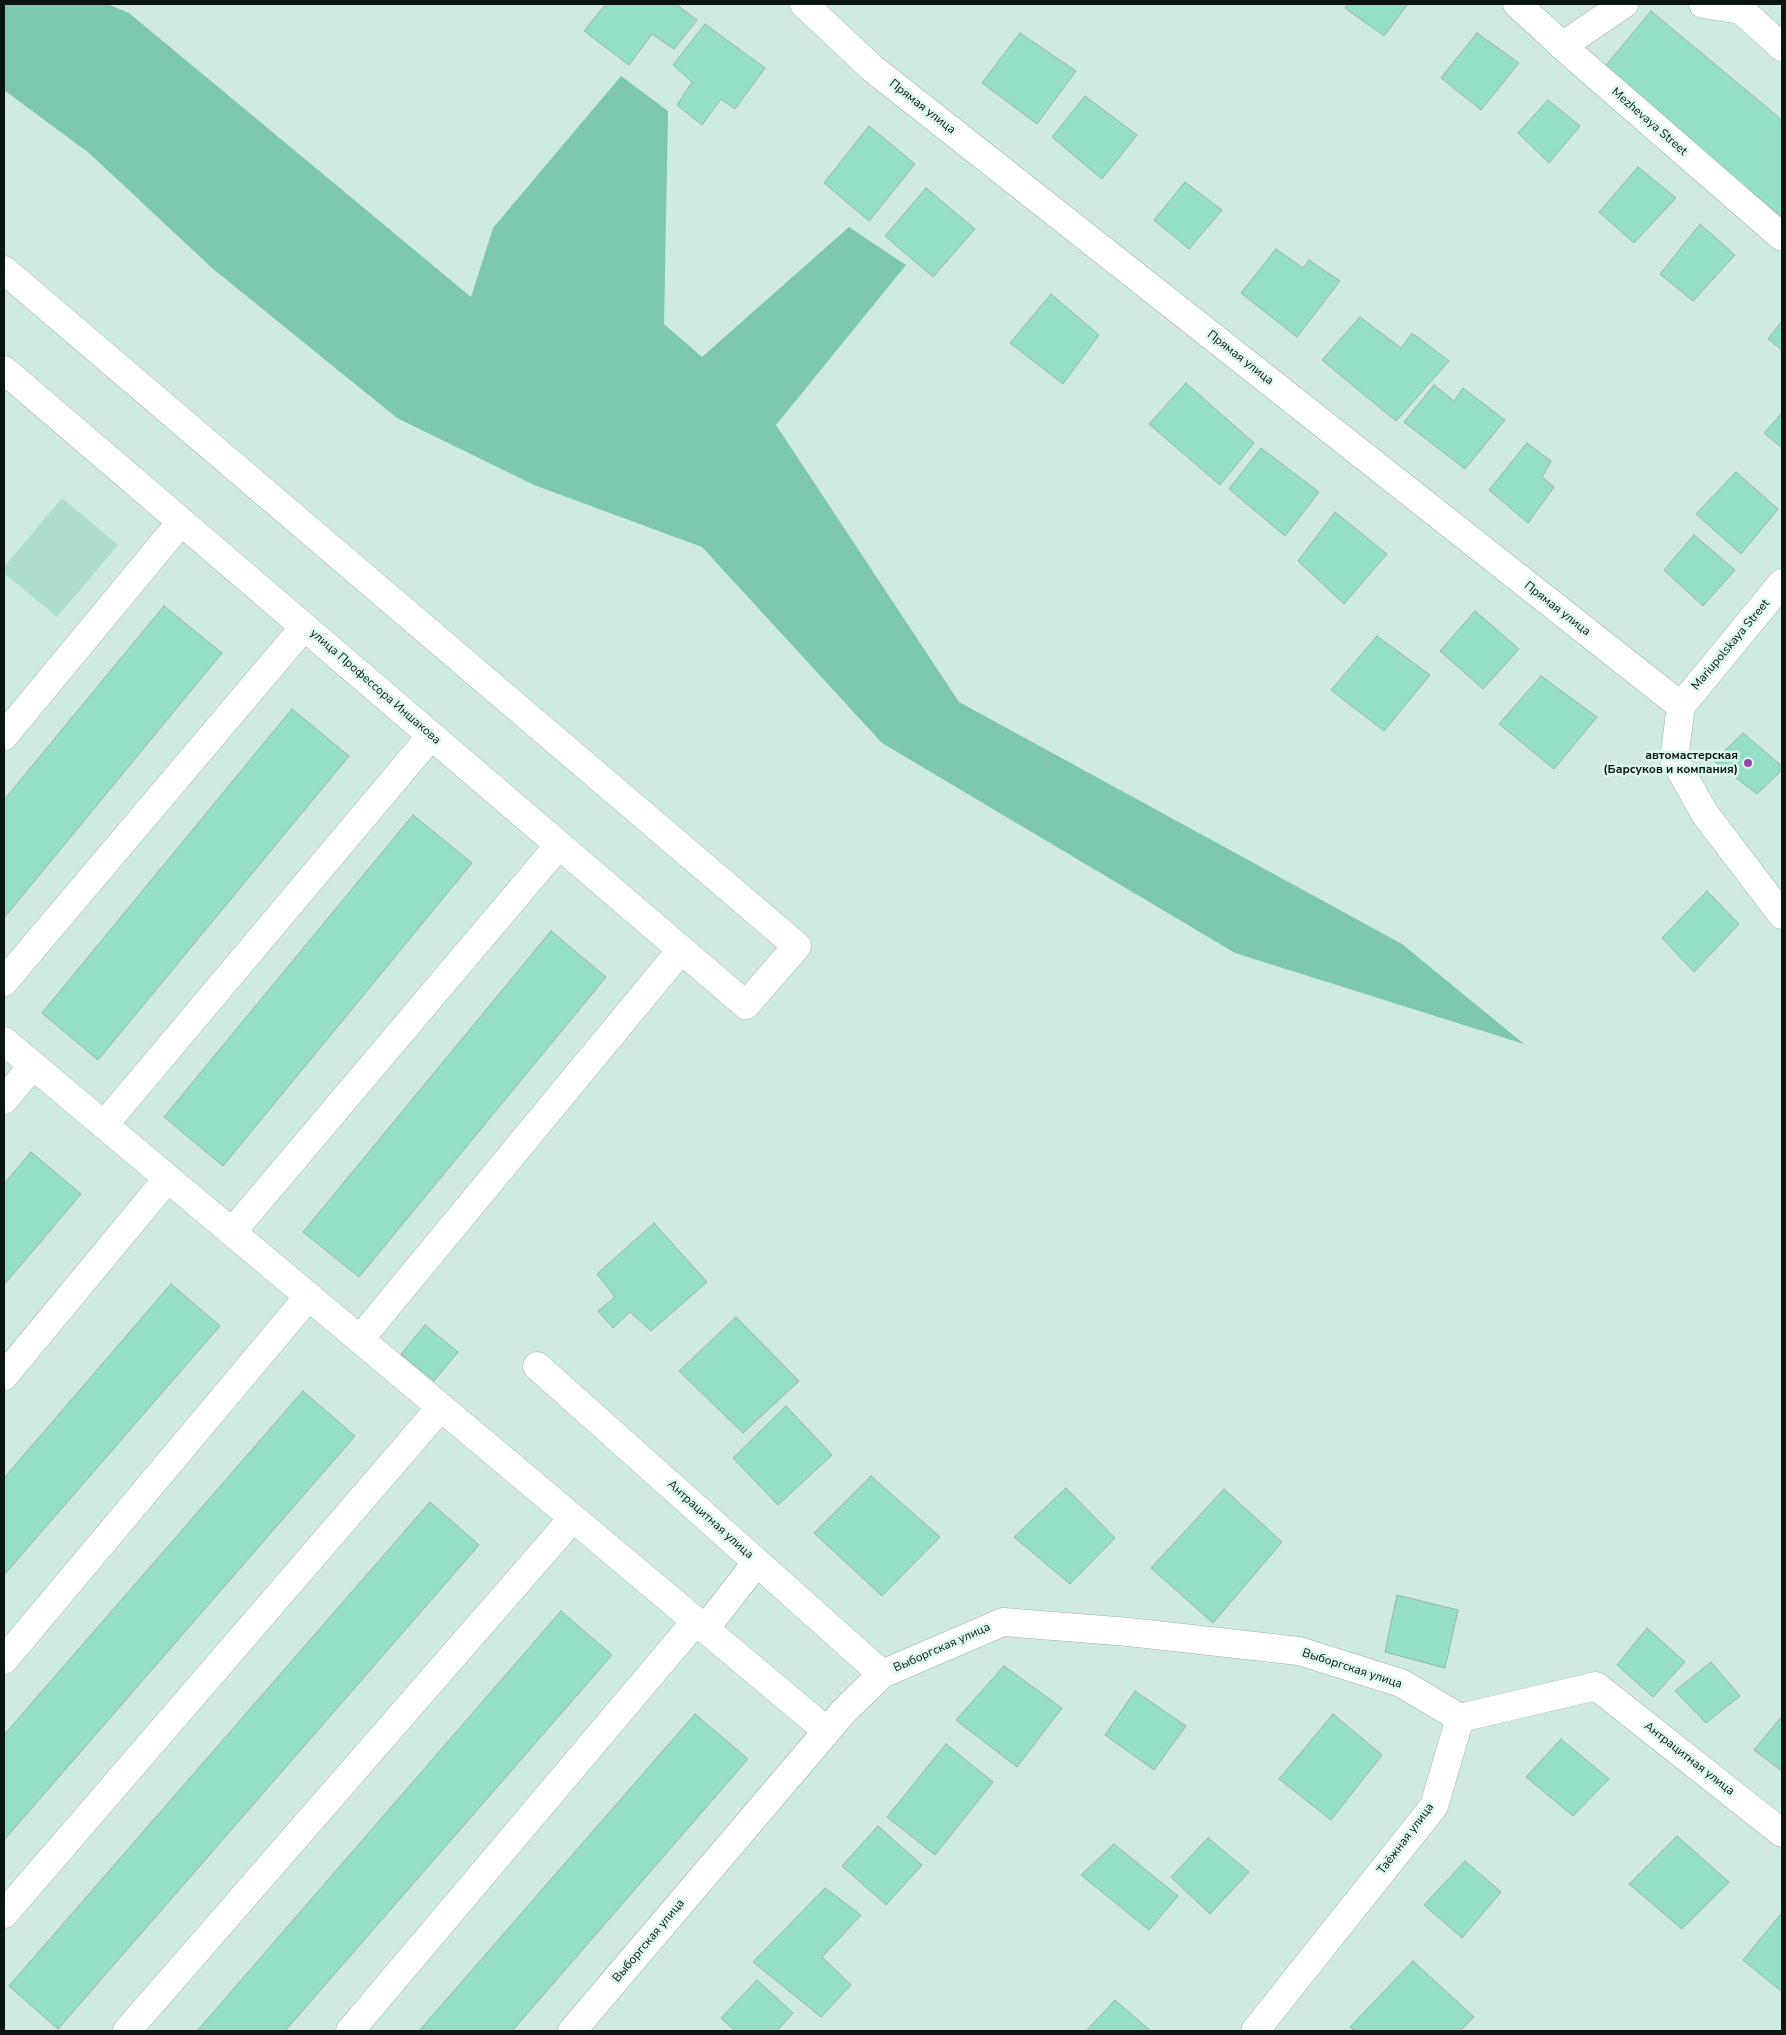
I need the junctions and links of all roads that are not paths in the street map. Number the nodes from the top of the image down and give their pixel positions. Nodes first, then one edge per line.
1 (804, 4) edge
2 (1517, 4) edge
3 (1624, 4) edge
4 (1703, 4) edge
5 (1741, 7) edge
6 (1562, 46) junction
7 (1782, 47) edge
8 (1782, 238) edge
9 (4, 270) edge
10 (4, 370) edge
11 (182, 522) junction
12 (1782, 583) edge
13 (304, 627) junction
14 (1681, 706) junction
15 (6, 730) edge
16 (431, 736) junction
17 (559, 846) junction
18 (1782, 915) edge
19 (681, 950) junction
20 (4, 982) edge
21 (4, 1041) edge
22 (33, 1065) junction
23 (4, 1100) edge
24 (104, 1125) junction
25 (168, 1178) junction
26 (232, 1232) junction
27 (309, 1296) junction
28 (360, 1340) junction
29 (537, 1366) dead end
30 (4, 1376) edge
31 (441, 1407) junction
32 (573, 1518) junction
33 (757, 1562) junction
34 (701, 1625) junction
35 (4, 1660) edge
36 (882, 1674) junction
37 (1460, 1718) junction
38 (827, 1731) junction
39 (1782, 1833) edge
40 (4, 1914) edge
41 (127, 2031) edge
42 (350, 2031) edge
43 (572, 2031) edge
44 (1255, 2031) edge

1 - 14 street, Прямая улица
2 - 6 street, Mezhevaya Street
3 - 6 street
4 - 5 street
5 - 7 street
6 - 8 street, Mezhevaya Street
9 - 19 street, улица Профессора Иншакова
10 - 11 street, улица Профессора Иншакова
11 - 13 street, улица Профессора Иншакова
11 - 15 street
12 - 14 street, Mariupolskaya Street
13 - 16 street, улица Профессора Иншакова
13 - 20 street
14 - 18 street
16 - 17 street, улица Профессора Иншакова
16 - 24 street
17 - 19 street, улица Профессора Иншакова
17 - 26 street
19 - 28 street
21 - 22 street
22 - 23 street
22 - 24 street
24 - 25 street
25 - 26 street
25 - 30 street
26 - 27 street
27 - 28 street
27 - 35 street
28 - 31 street
29 - 33 street, Антрацитная улица
31 - 32 street
31 - 40 street
32 - 34 street
32 - 41 street
33 - 34 street
33 - 36 street, Антрацитная улица
34 - 38 street
34 - 42 street
36 - 37 street, Выборгская улица
36 - 38 street, Выборгская улица
37 - 39 street, Антрацитная улица
37 - 44 street, Таёжная улица
38 - 43 street, Выборгская улица

